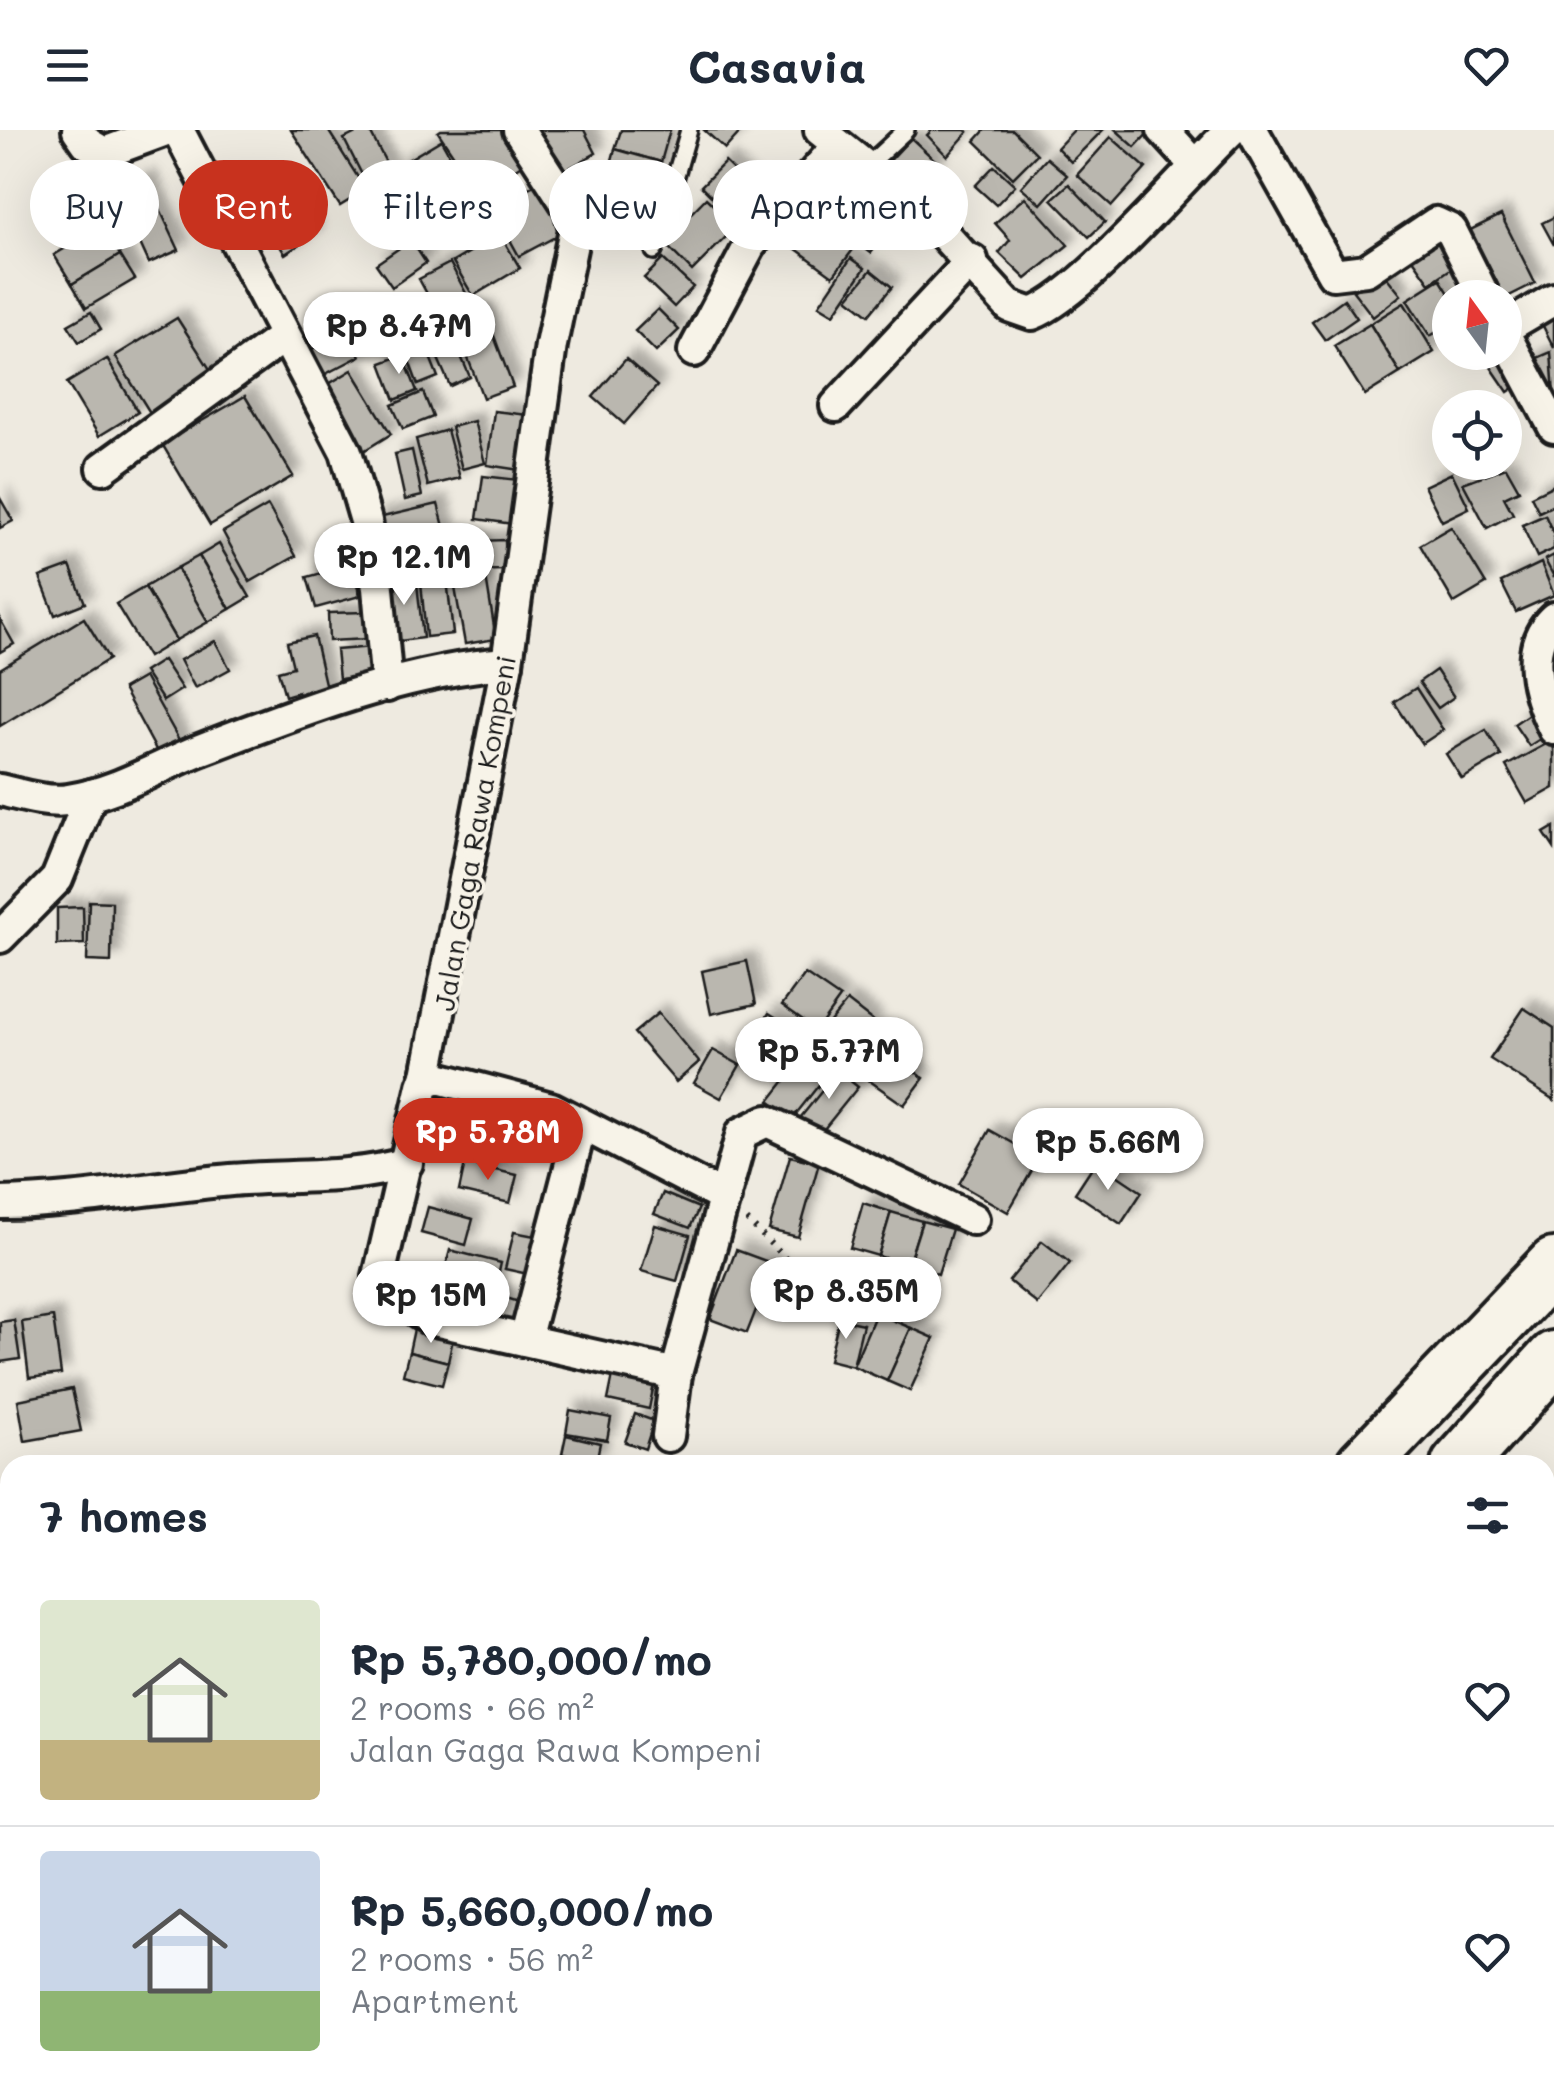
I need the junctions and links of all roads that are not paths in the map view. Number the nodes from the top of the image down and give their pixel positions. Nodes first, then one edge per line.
1 (78, 130) edge
2 (166, 130) edge
3 (178, 130) edge
4 (519, 130) edge
5 (688, 130) edge
6 (906, 130) edge
7 (1162, 130) edge
8 (1232, 130) edge
9 (1252, 130) edge
10 (828, 139) edge
11 (854, 160) edge
12 (873, 160) edge
13 (1194, 165) junction
14 (962, 250) edge
15 (654, 251) dead end
16 (972, 260) junction
17 (1476, 280) edge
18 (1554, 299) edge
19 (1522, 321) edge
20 (285, 336) junction
21 (694, 351) dead end
22 (1522, 365) edge
23 (836, 406) dead end
24 (1554, 427) edge
25 (103, 468) dead end
26 (1554, 618) edge
27 (507, 662) junction
28 (387, 686) junction
29 (1554, 729) edge
30 (0, 790) edge
31 (91, 795) junction
32 (0, 937) edge
33 (427, 1075) junction
34 (581, 1124) junction
35 (407, 1162) junction
36 (726, 1198) junction
37 (0, 1203) edge
38 (974, 1218) dead end
39 (1554, 1265) edge
40 (525, 1340) junction
41 (1554, 1358) edge
42 (676, 1374) junction
43 (668, 1436) dead end
44 (1373, 1455) edge
45 (1467, 1455) edge

1 - 2 street
3 - 20 street
4 - 27 street, Jalan Gaga Rawa Kompeni
5 - 15 lane
6 - 12 lane
7 - 13 street
8 - 13 street
9 - 17 street
10 - 11 street
10 - 21 street
13 - 16 street
14 - 16 street
16 - 23 street
18 - 19 street
20 - 25 street
20 - 28 street
22 - 24 street
26 - 29 street
27 - 28 street
27 - 33 street, Jalan Gaga Rawa Kompeni
28 - 31 street
30 - 31 street
31 - 32 street
33 - 34 street
33 - 35 street, Jalan Gaga Rawa Kompeni
34 - 36 street
34 - 40 street
35 - 37 street
35 - 40 street, Jalan Gaga Rawa Kompeni
36 - 38 street
36 - 42 street
39 - 44 highway
40 - 42 street
41 - 45 highway
42 - 43 street

